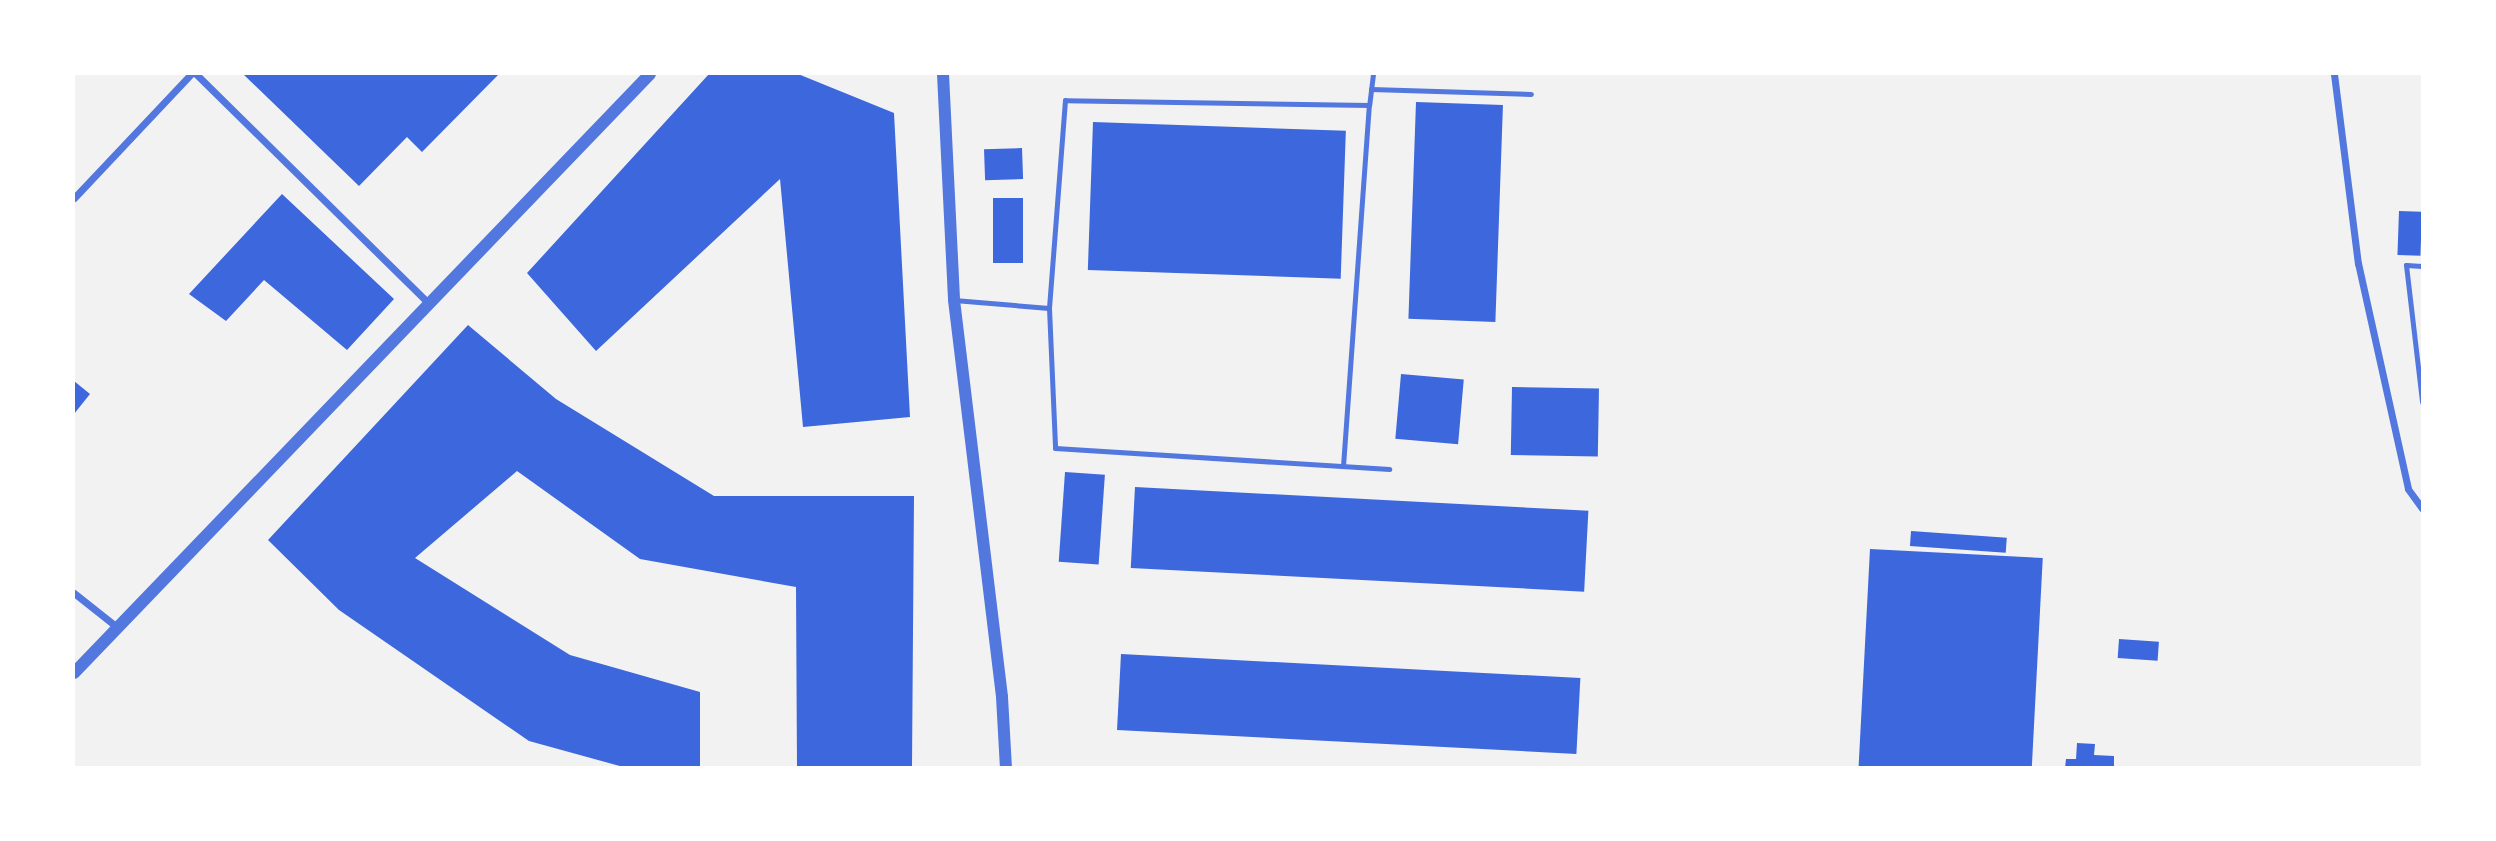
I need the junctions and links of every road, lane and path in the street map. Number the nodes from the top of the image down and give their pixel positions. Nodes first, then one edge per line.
1 (193, 74) edge
2 (650, 74) edge
3 (943, 74) edge
4 (1373, 74) edge
5 (2334, 74) edge
6 (1371, 89) junction
7 (1531, 94) dead end
8 (1369, 105) junction
9 (74, 198) edge
10 (2423, 266) edge
11 (954, 300) junction
12 (430, 304) junction
13 (1049, 308) junction
14 (2423, 402) edge
15 (1343, 466) junction
16 (1389, 468) dead end
17 (2423, 508) edge
18 (74, 593) edge
19 (118, 628) junction
20 (74, 673) edge
21 (1006, 768) edge

1 - 9 street
1 - 12 street
2 - 12 street
3 - 11 street
4 - 6 lane
5 - 17 street
6 - 7 lane
6 - 8 lane
8 - 13 lane
8 - 15 lane
10 - 14 lane
11 - 13 lane
11 - 21 street
12 - 19 street
13 - 15 lane
15 - 16 lane
18 - 19 street
19 - 20 street

